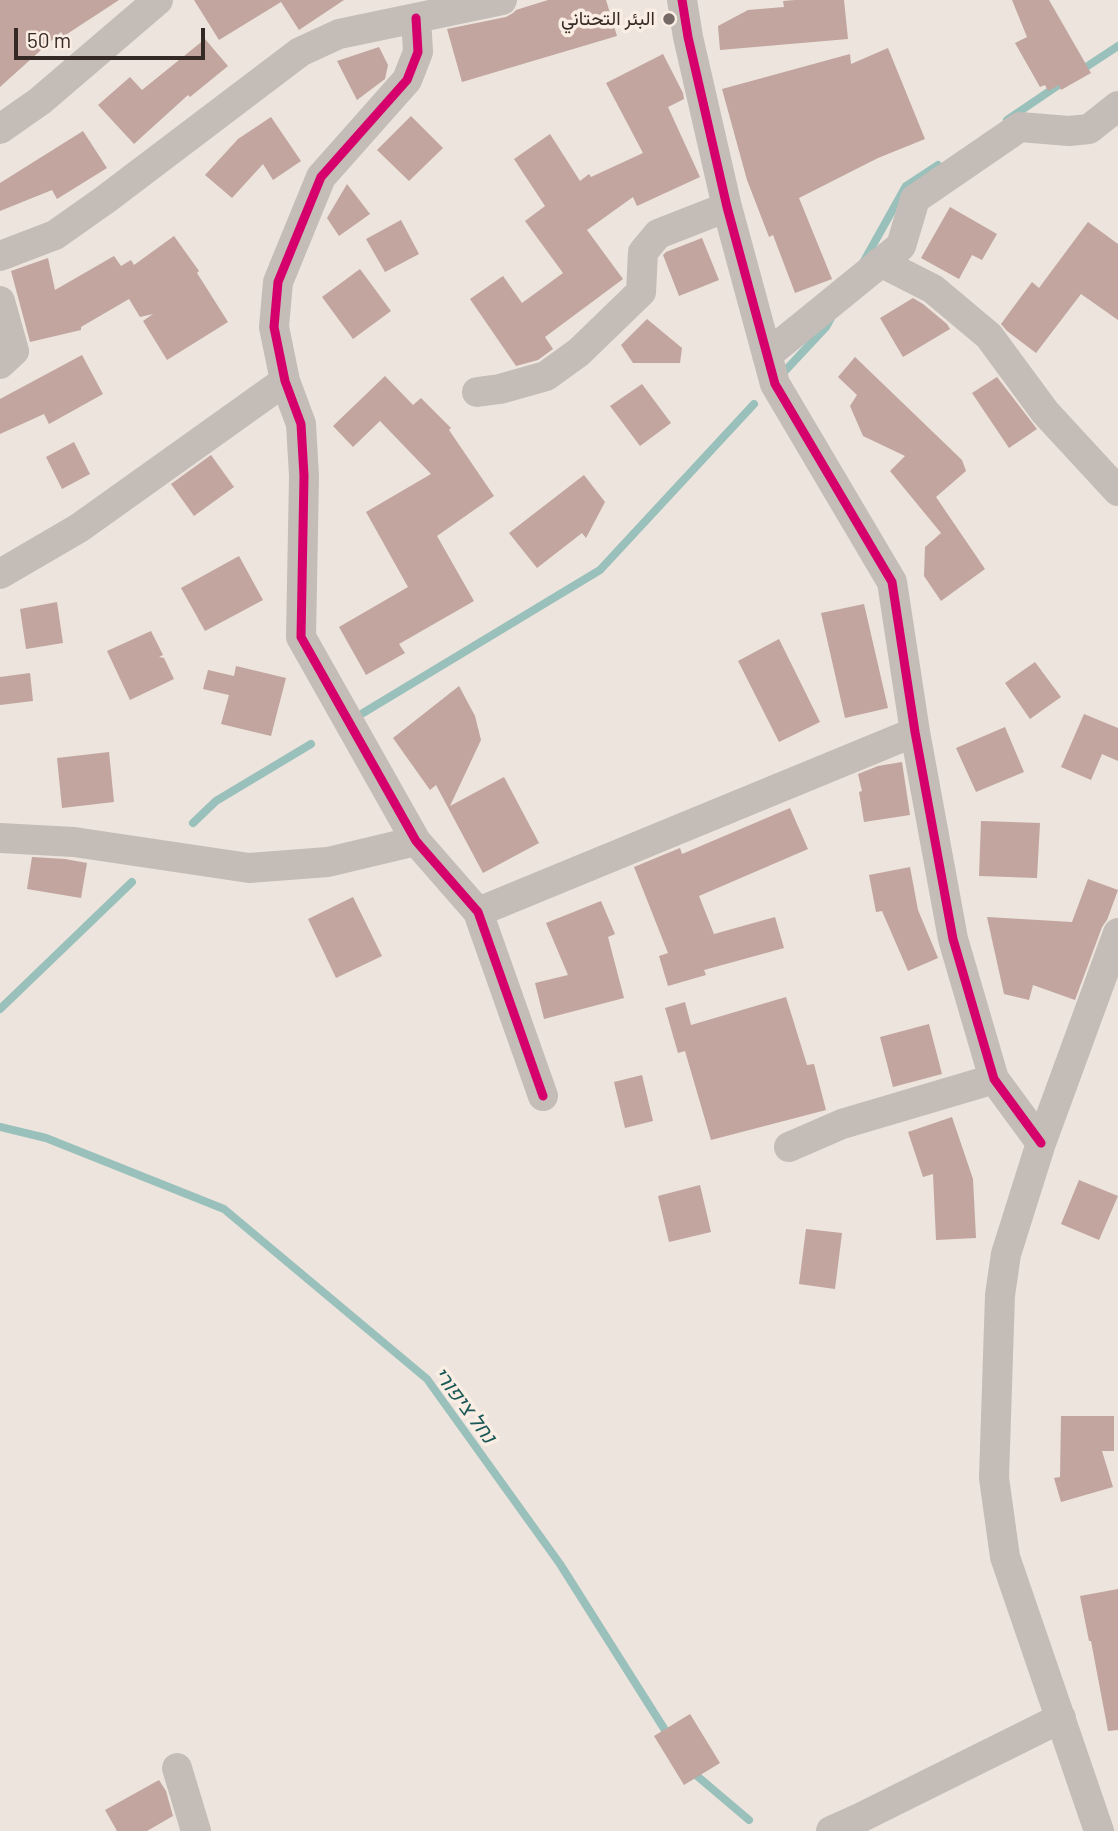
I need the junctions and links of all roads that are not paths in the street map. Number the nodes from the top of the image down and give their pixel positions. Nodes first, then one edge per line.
1 (158, 0) edge
2 (502, 0) edge
3 (682, 0) edge
4 (416, 18) junction
5 (1118, 106) edge
6 (0, 129) edge
7 (727, 207) junction
8 (0, 256) edge
9 (880, 262) junction
10 (0, 301) edge
11 (767, 355) junction
12 (0, 364) edge
13 (285, 381) junction
14 (477, 392) dead end
15 (1118, 491) edge
16 (0, 574) edge
17 (915, 732) junction
18 (0, 838) edge
19 (416, 841) junction
20 (478, 912) junction
21 (1118, 933) edge
22 (994, 1079) junction
23 (543, 1096) dead end
24 (1041, 1143) junction
25 (789, 1147) dead end
26 (1061, 1718) junction
27 (177, 1768) dead end
28 (196, 1831) edge
29 (831, 1831) edge
30 (1099, 1831) edge

1 - 6 street
2 - 4 street
3 - 7 street
4 - 8 street
4 - 13 street
5 - 9 street
7 - 11 street
7 - 14 street
9 - 11 street
9 - 15 street
10 - 12 street
11 - 17 street
13 - 16 street
13 - 19 street
17 - 20 street
17 - 22 street
18 - 19 street
19 - 20 street
20 - 23 street
21 - 24 street
22 - 24 street
22 - 25 street
24 - 26 street
26 - 29 street
26 - 30 street
27 - 28 street

